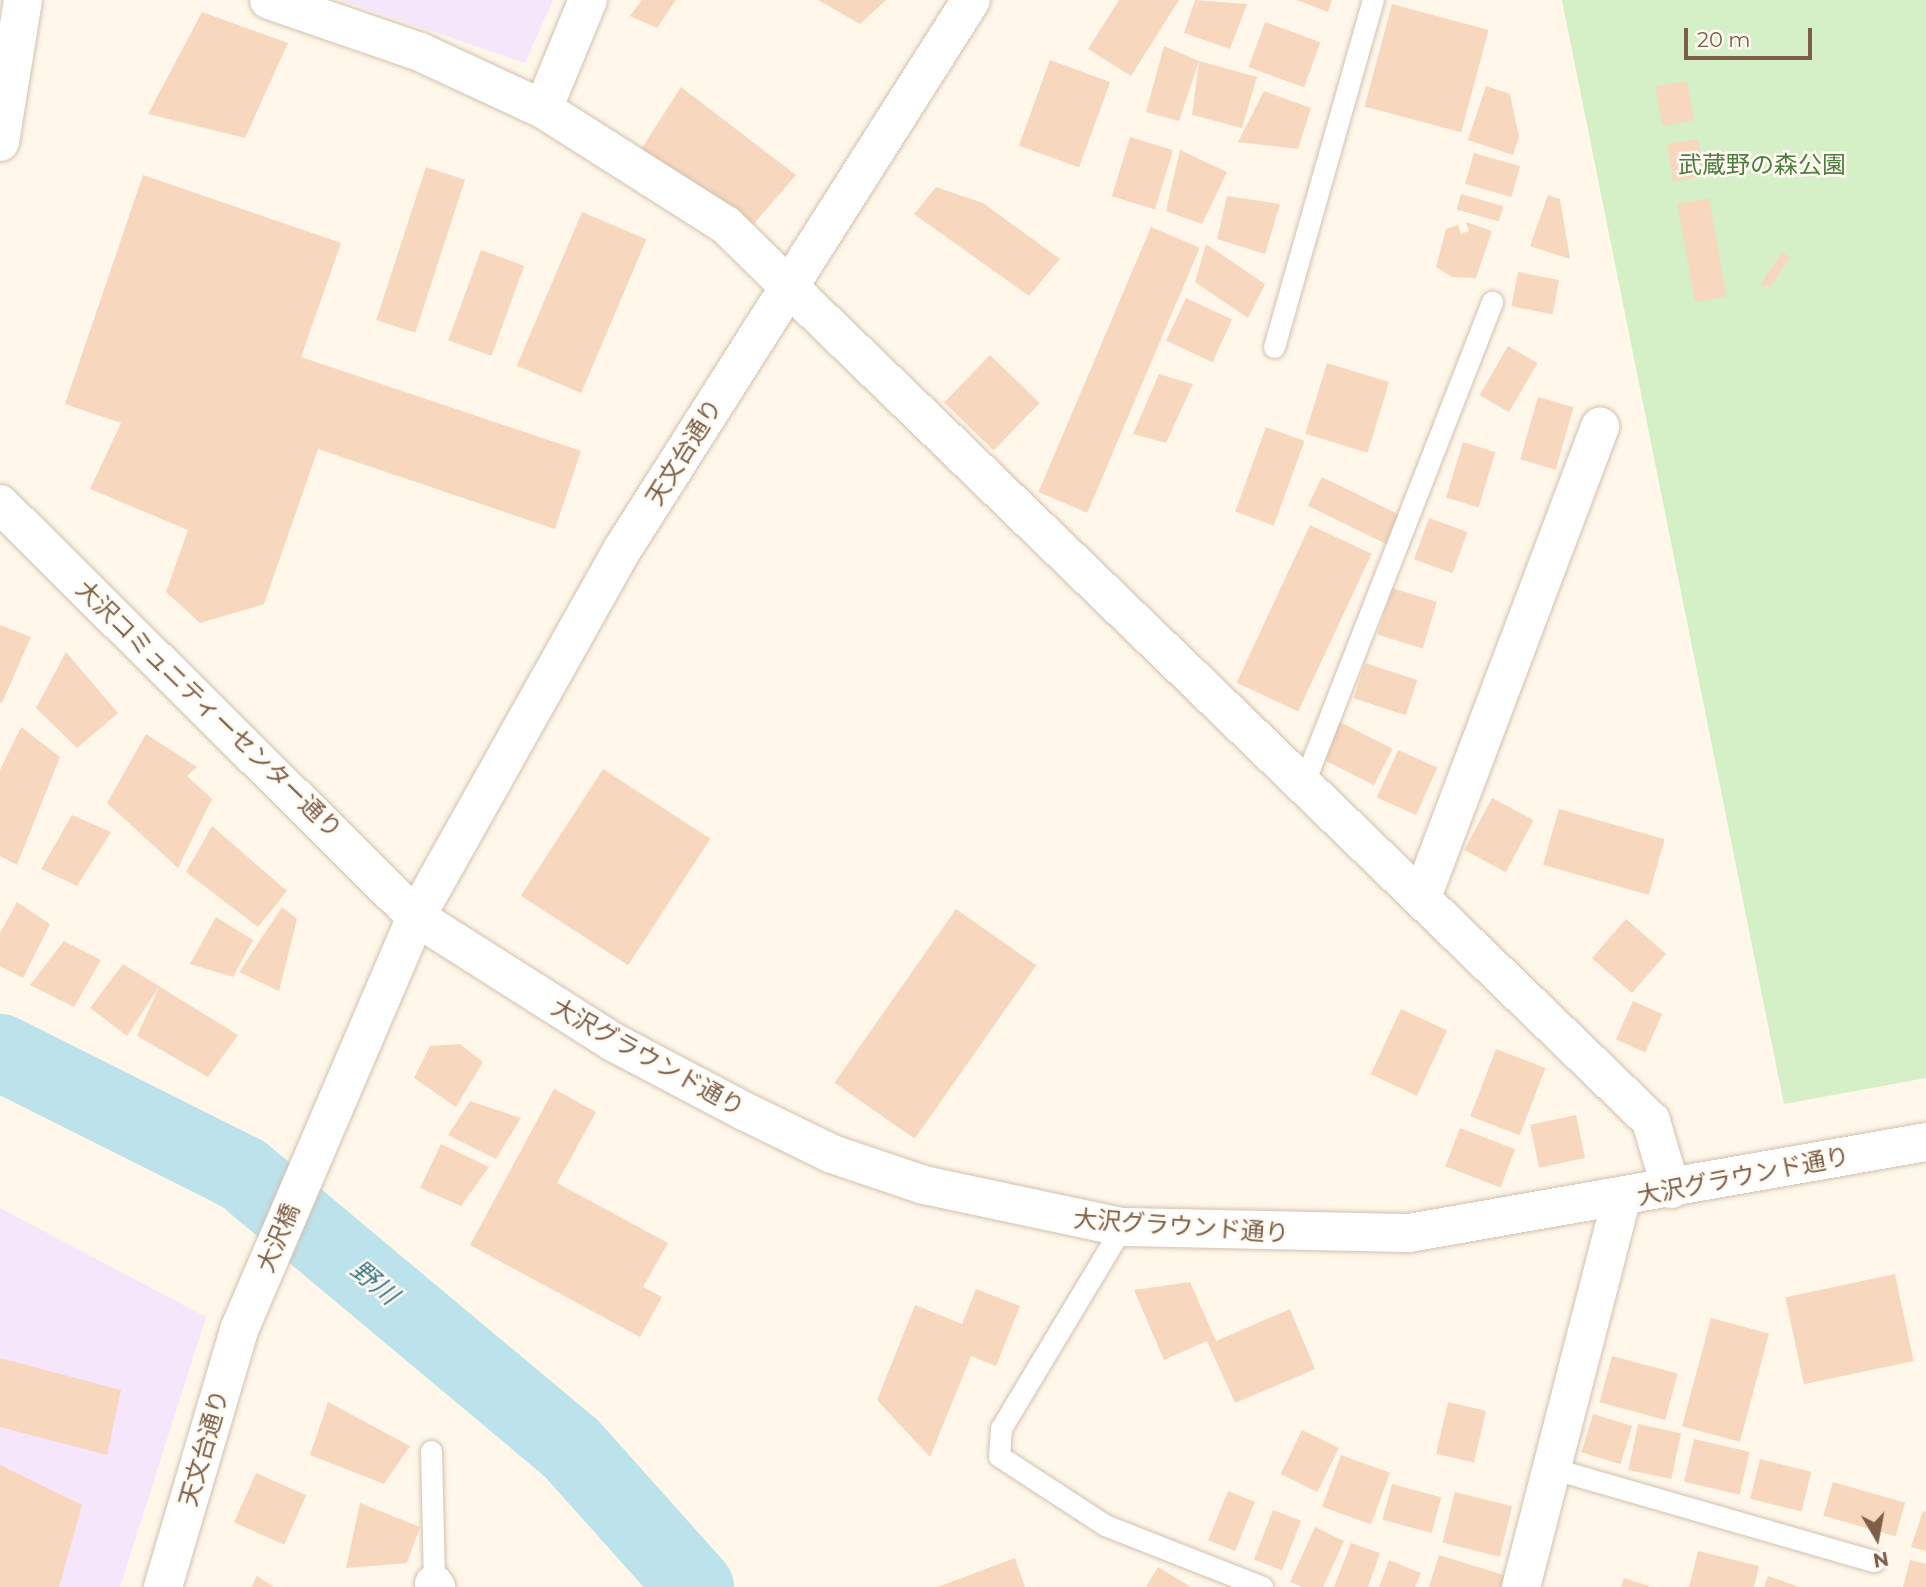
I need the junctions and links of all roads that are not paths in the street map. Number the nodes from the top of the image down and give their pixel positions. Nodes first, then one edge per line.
1 (23, 0) edge
2 (269, 0) edge
3 (588, 0) edge
4 (971, 0) edge
5 (1373, 0) edge
6 (543, 108) junction
7 (0, 142) edge
8 (789, 287) junction
9 (1492, 302) dead end
10 (1273, 347) dead end
11 (1600, 427) dead end
12 (0, 504) edge
13 (1303, 785) junction
14 (1422, 897) junction
15 (416, 917) junction
16 (1926, 1142) edge
17 (309, 1166) joint
18 (1671, 1189) junction
19 (1620, 1200) junction
20 (1122, 1227) junction
21 (247, 1310) joint
22 (431, 1451) dead end
23 (1551, 1468) junction
24 (1874, 1561) dead end
25 (435, 1586) edge
26 (163, 1587) edge
27 (1262, 1587) edge
28 (1521, 1587) edge

1 - 7 street
2 - 6 street
3 - 6 street
4 - 8 street, 天文台通り
5 - 10 lane
6 - 8 street
8 - 13 street
8 - 15 street, 天文台通り
9 - 13 lane
11 - 14 street
12 - 15 street, 大沢コミュニティーセンター通り
13 - 14 street
14 - 18 street
15 - 17 street, 天文台通り
15 - 20 street, 大沢グラウンド通り
16 - 18 street, 大沢グラウンド通り
17 - 21 street, 大沢橋
18 - 19 street, 大沢グラウンド通り
19 - 20 street, 大沢グラウンド通り
19 - 23 street
20 - 27 lane
21 - 26 street, 天文台通り
22 - 25 lane
23 - 24 lane
23 - 28 street

